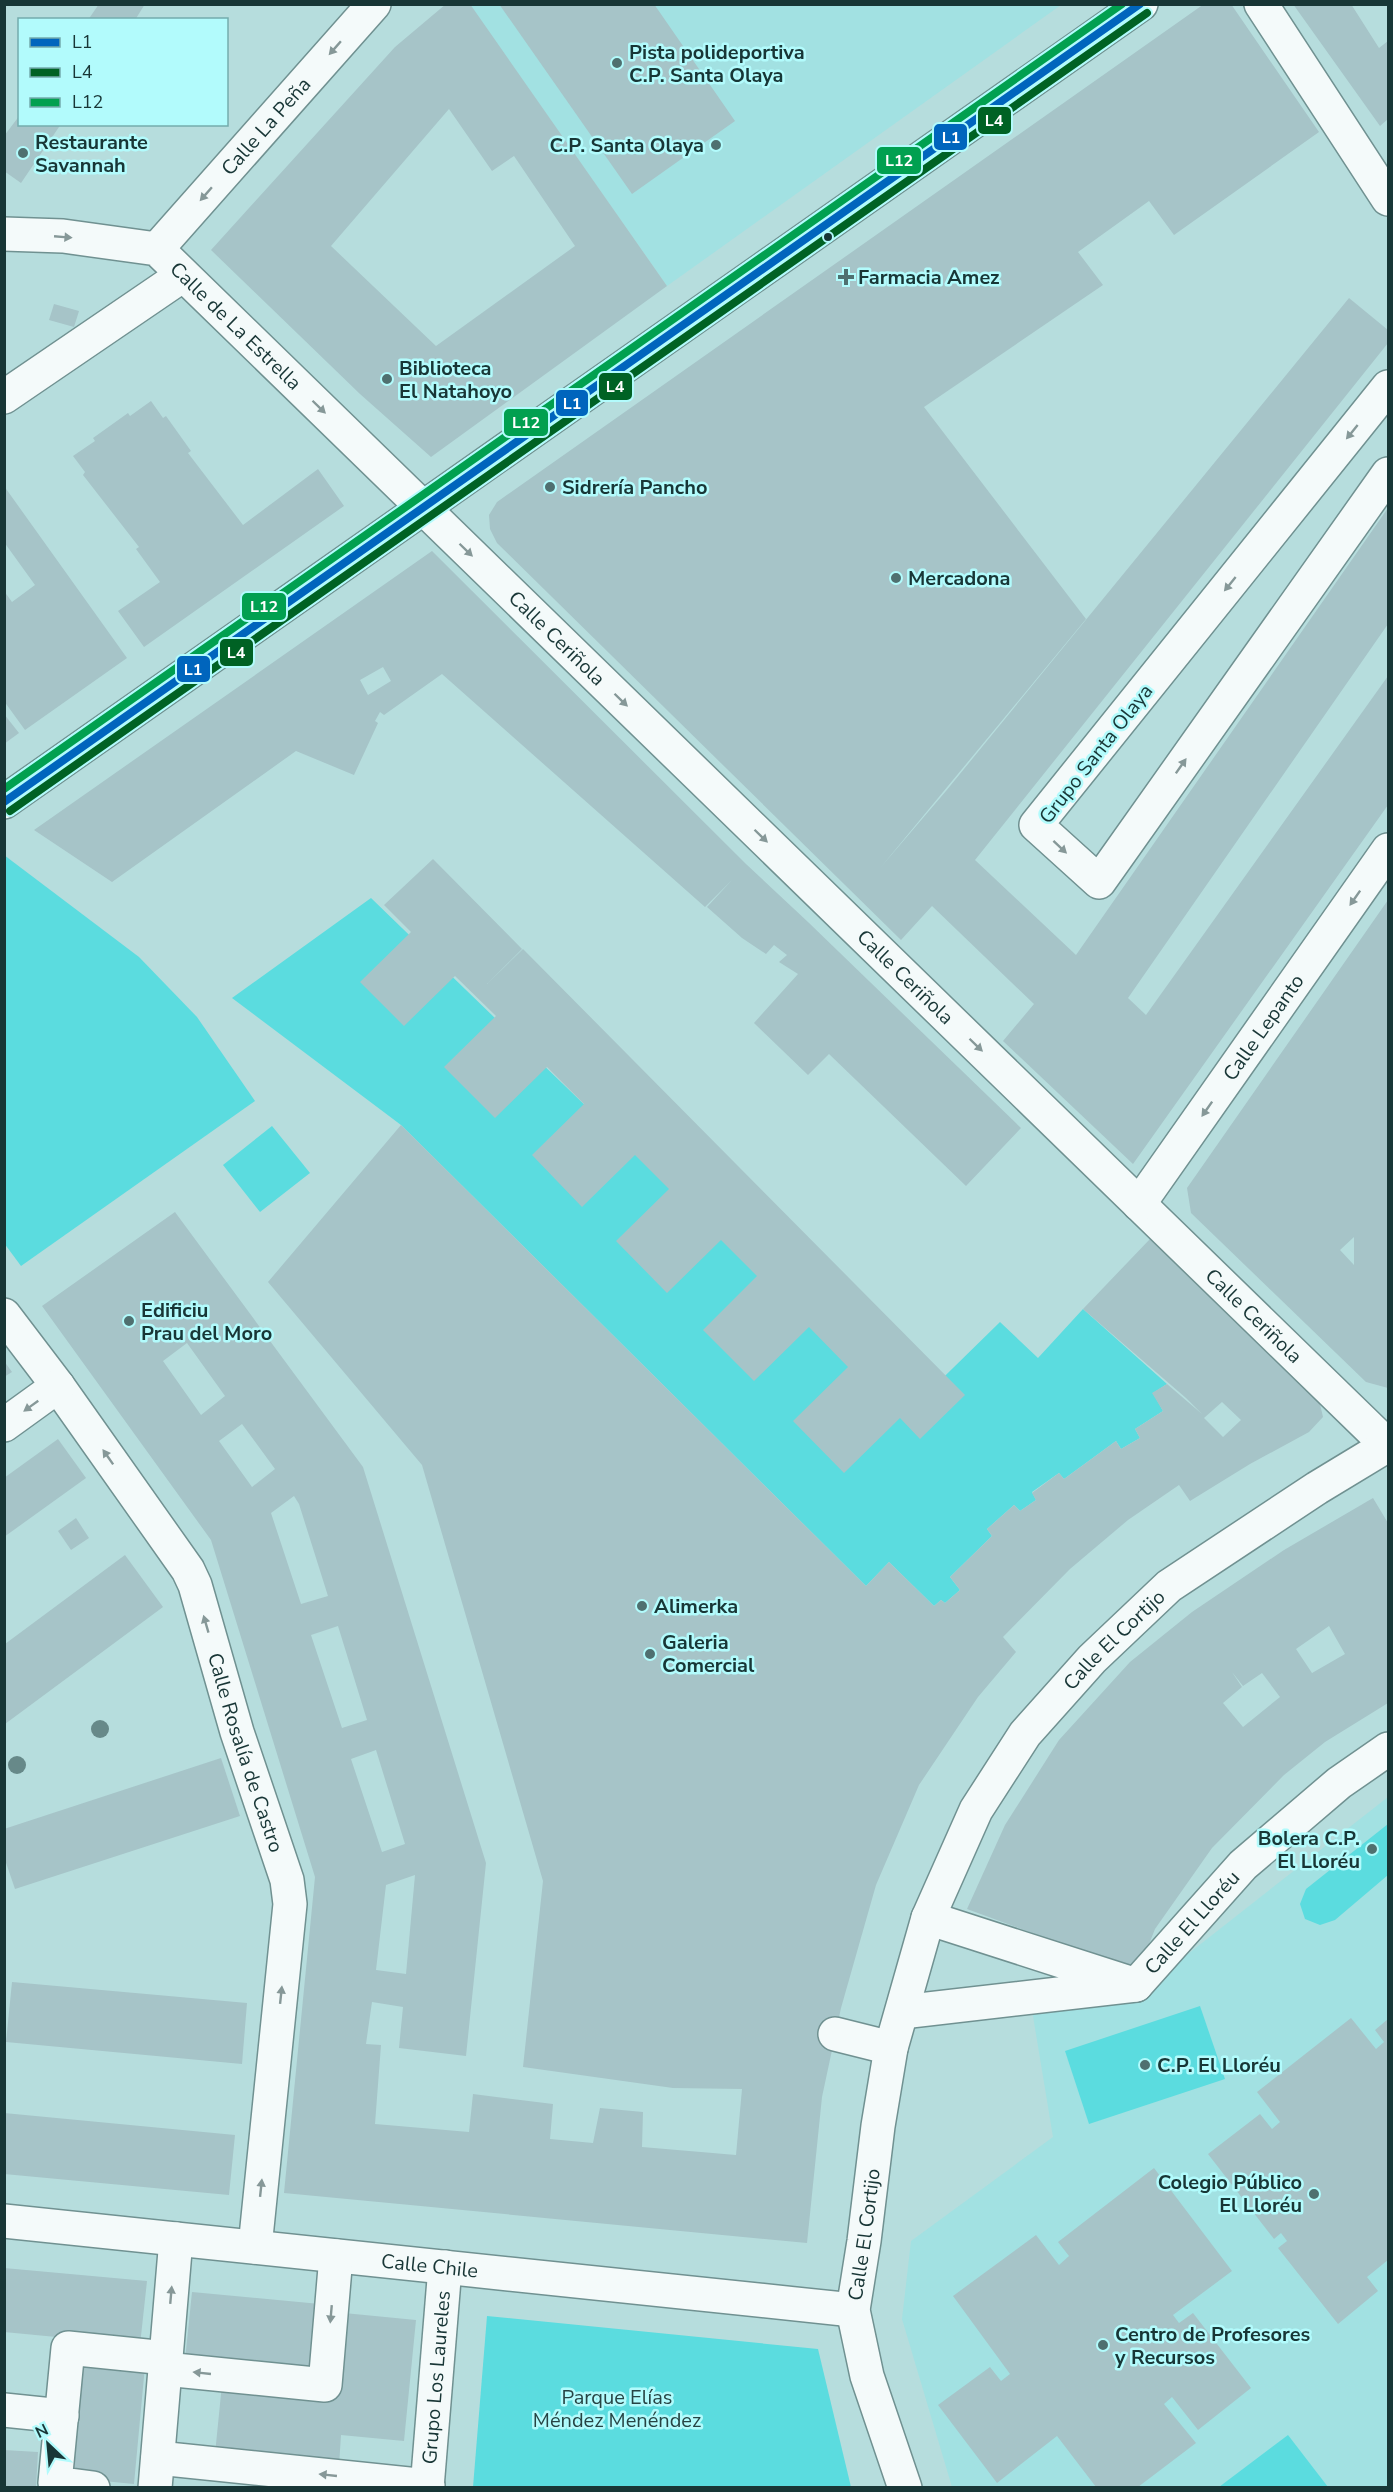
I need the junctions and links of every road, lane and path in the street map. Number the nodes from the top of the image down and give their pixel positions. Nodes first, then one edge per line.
1 (374, 4) edge
2 (1141, 4) edge
3 (1260, 4) edge
4 (1389, 199) edge
5 (4, 234) edge
6 (157, 249) junction
7 (183, 275) junction
8 (1389, 387) edge
9 (4, 397) edge
10 (1383, 491) edge
11 (424, 509) junction
12 (4, 802) edge
13 (1389, 850) edge
14 (1139, 1204) junction
15 (4, 1315) edge
16 (58, 1386) junction
17 (4, 1425) edge
18 (1388, 1445) edge
19 (1389, 1749) edge
20 (928, 1918) junction
21 (1136, 1985) junction
22 (902, 2012) junction
23 (835, 2034) dead end
24 (891, 2048) junction
25 (4, 2221) edge
26 (176, 2239) junction
27 (255, 2247) junction
28 (336, 2256) junction
29 (446, 2266) junction
30 (853, 2310) junction
31 (166, 2364) junction
32 (4, 2410) edge
33 (62, 2416) junction
34 (157, 2473) edge
35 (93, 2487) edge
36 (427, 2487) edge
37 (904, 2487) edge

1 -> 6 street, Calle La Peña
2 - 11 street
3 - 4 street
5 -> 6 street, Calle de La Estrella
6 - 7 street, Calle de La Estrella
7 - 9 street
7 -> 11 street, Calle de La Estrella
8 -> 10 street, Grupo Santa Olaya
11 - 12 street
11 -> 14 street, Calle Ceriñola
13 -> 14 street, Calle Lepanto
14 - 18 street, Calle Ceriñola
15 - 16 street, Calle Rosalía de Castro
16 -> 17 street
27 -> 16 street, Calle Rosalía de Castro
18 - 20 street, Calle El Cortijo
19 - 21 street, Calle El Lloréu
20 - 21 street
20 - 22 street, Calle El Cortijo
21 - 22 street
22 - 24 street, Calle El Cortijo
23 - 24 street
24 - 30 street, Calle El Cortijo
25 - 26 street, Calle Chile
26 - 27 street, Calle Chile
31 -> 26 street
27 - 28 street, Calle Chile
28 - 29 street, Calle Chile
28 -> 31 street
29 - 30 street, Calle Chile
29 - 36 street, Grupo Los Laureles
30 - 37 street, Calle El Cortijo
31 - 33 street
31 - 34 street
32 - 33 street
33 - 35 street
36 -> 34 street

